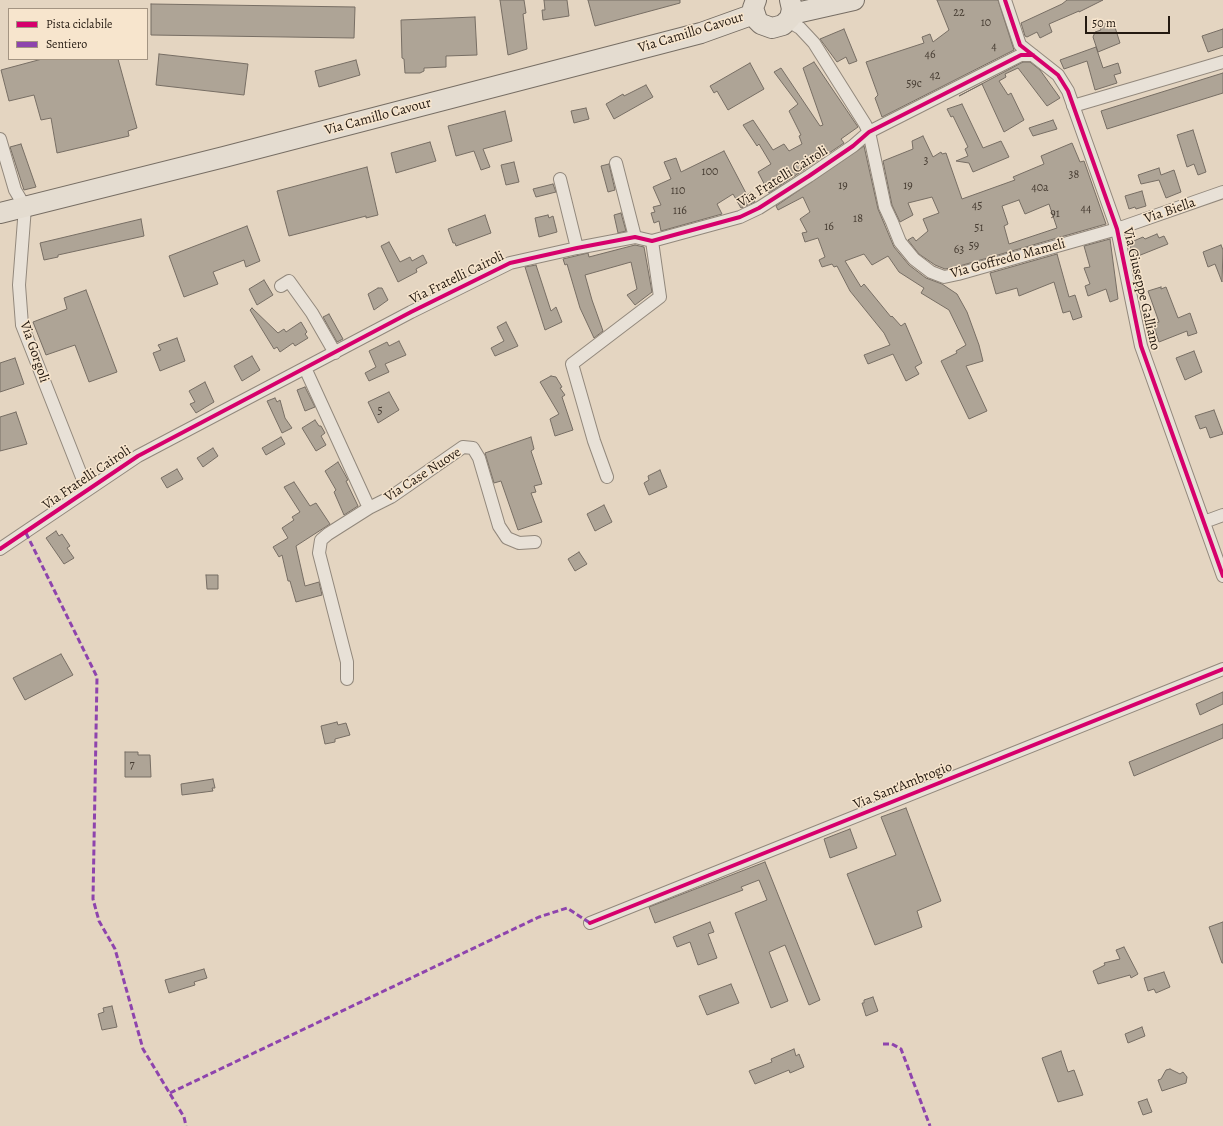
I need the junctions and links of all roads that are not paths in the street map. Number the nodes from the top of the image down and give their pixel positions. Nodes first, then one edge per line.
1 (854, 0) edge
2 (1005, 0) edge
3 (755, 7) edge
4 (790, 7) edge
5 (1032, 55) junction
6 (1223, 62) edge
7 (1074, 106) junction
8 (869, 132) junction
9 (0, 139) edge
10 (616, 163) dead end
11 (560, 179) dead end
12 (1223, 192) edge
13 (25, 207) junction
14 (0, 213) edge
15 (1117, 229) junction
16 (635, 238) junction
17 (652, 241) junction
18 (577, 248) junction
19 (281, 286) dead end
20 (336, 353) junction
21 (305, 368) junction
22 (607, 477) dead end
23 (87, 490) junction
24 (369, 508) junction
25 (1223, 515) edge
26 (1204, 522) junction
27 (535, 542) dead end
28 (0, 549) edge
29 (1223, 576) edge
30 (1223, 669) edge
31 (347, 679) dead end
32 (590, 923) dead end

1 - 4 main road, Via Camillo Cavour
2 - 5 street, Via Giuseppe Galliano
3 - 4 main road, Via Camillo Cavour
3 - 13 main road, Via Camillo Cavour
4 - 8 street, Via Goffredo Mameli
5 - 7 street, Via Giuseppe Galliano
5 - 8 street, Via Fratelli Cairoli
6 - 7 street
7 - 15 street, Via Giuseppe Galliano
8 - 15 street, Via Goffredo Mameli
8 - 17 street, Via Fratelli Cairoli
9 - 13 street
10 - 16 street
11 - 18 street
12 - 15 street, Via Biella
13 - 14 main road, Via Camillo Cavour
13 - 23 street, Via Gorgoli
15 - 26 street, Via Giuseppe Galliano
16 - 17 street, Via Fratelli Cairoli
16 - 18 street, Via Fratelli Cairoli
17 - 22 street
18 - 20 street, Via Fratelli Cairoli
19 - 20 street
20 - 21 street, Via Fratelli Cairoli
21 - 23 street, Via Fratelli Cairoli
21 - 24 street, Via Case Nuove
23 - 28 street, Via Fratelli Cairoli
24 - 27 street, Via Case Nuove
24 - 31 street, Via Case Nuove
25 - 26 street
26 - 29 street, Via Giuseppe Galliano
30 - 32 street, Via Sant'Ambrogio

